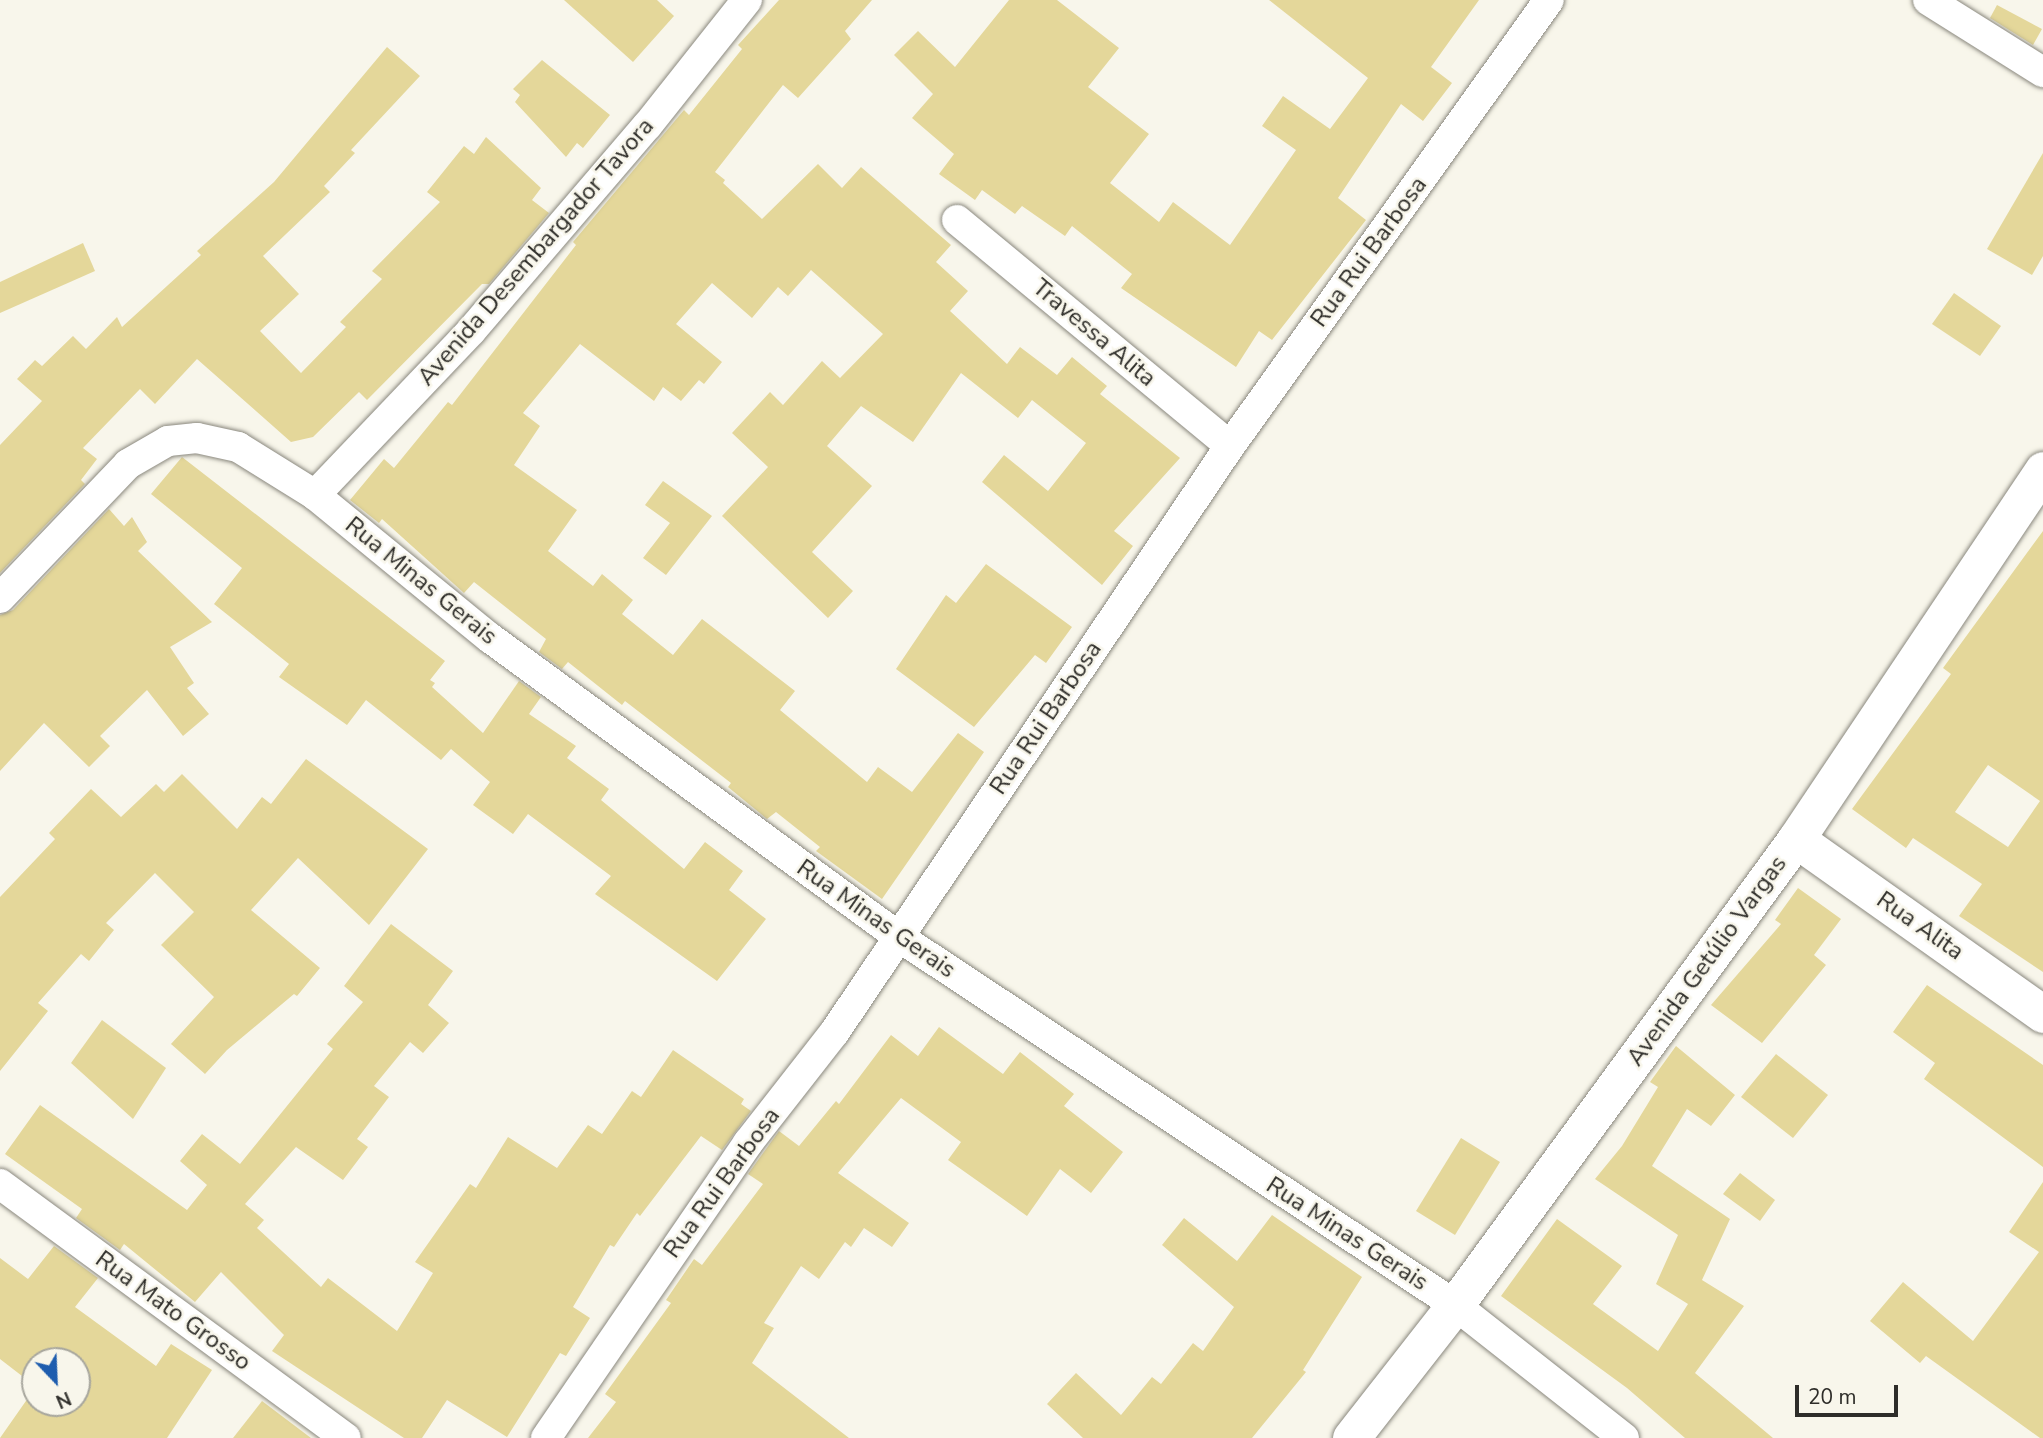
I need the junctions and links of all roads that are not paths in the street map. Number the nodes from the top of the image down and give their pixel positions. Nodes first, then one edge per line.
1 (747, 0) edge
2 (1928, 0) edge
3 (1548, 1) edge
4 (2043, 72) edge
5 (957, 220) dead end
6 (1230, 446) junction
7 (2043, 470) edge
8 (315, 495) junction
9 (0, 598) edge
10 (1796, 839) junction
11 (899, 937) junction
12 (2043, 1014) edge
13 (0, 1184) edge
14 (1455, 1305) junction
15 (346, 1438) edge
16 (546, 1438) edge
17 (1351, 1438) edge
18 (1624, 1438) edge

1 - 8 street, Avenida Desembargador Tavora
2 - 4 street
3 - 6 street, Rua Rui Barbosa
5 - 6 street, Travessa Alita
6 - 11 street, Rua Rui Barbosa
7 - 10 street, Avenida Getúlio Vargas
8 - 9 street, Rua Minas Gerais
8 - 11 street, Rua Minas Gerais
10 - 12 street, Rua Alita
10 - 14 street, Avenida Getúlio Vargas
11 - 14 street, Rua Minas Gerais
11 - 16 street, Rua Rui Barbosa
13 - 15 street, Rua Mato Grosso
14 - 17 street, Avenida Getúlio Vargas
14 - 18 street, Rua Minas Gerais

